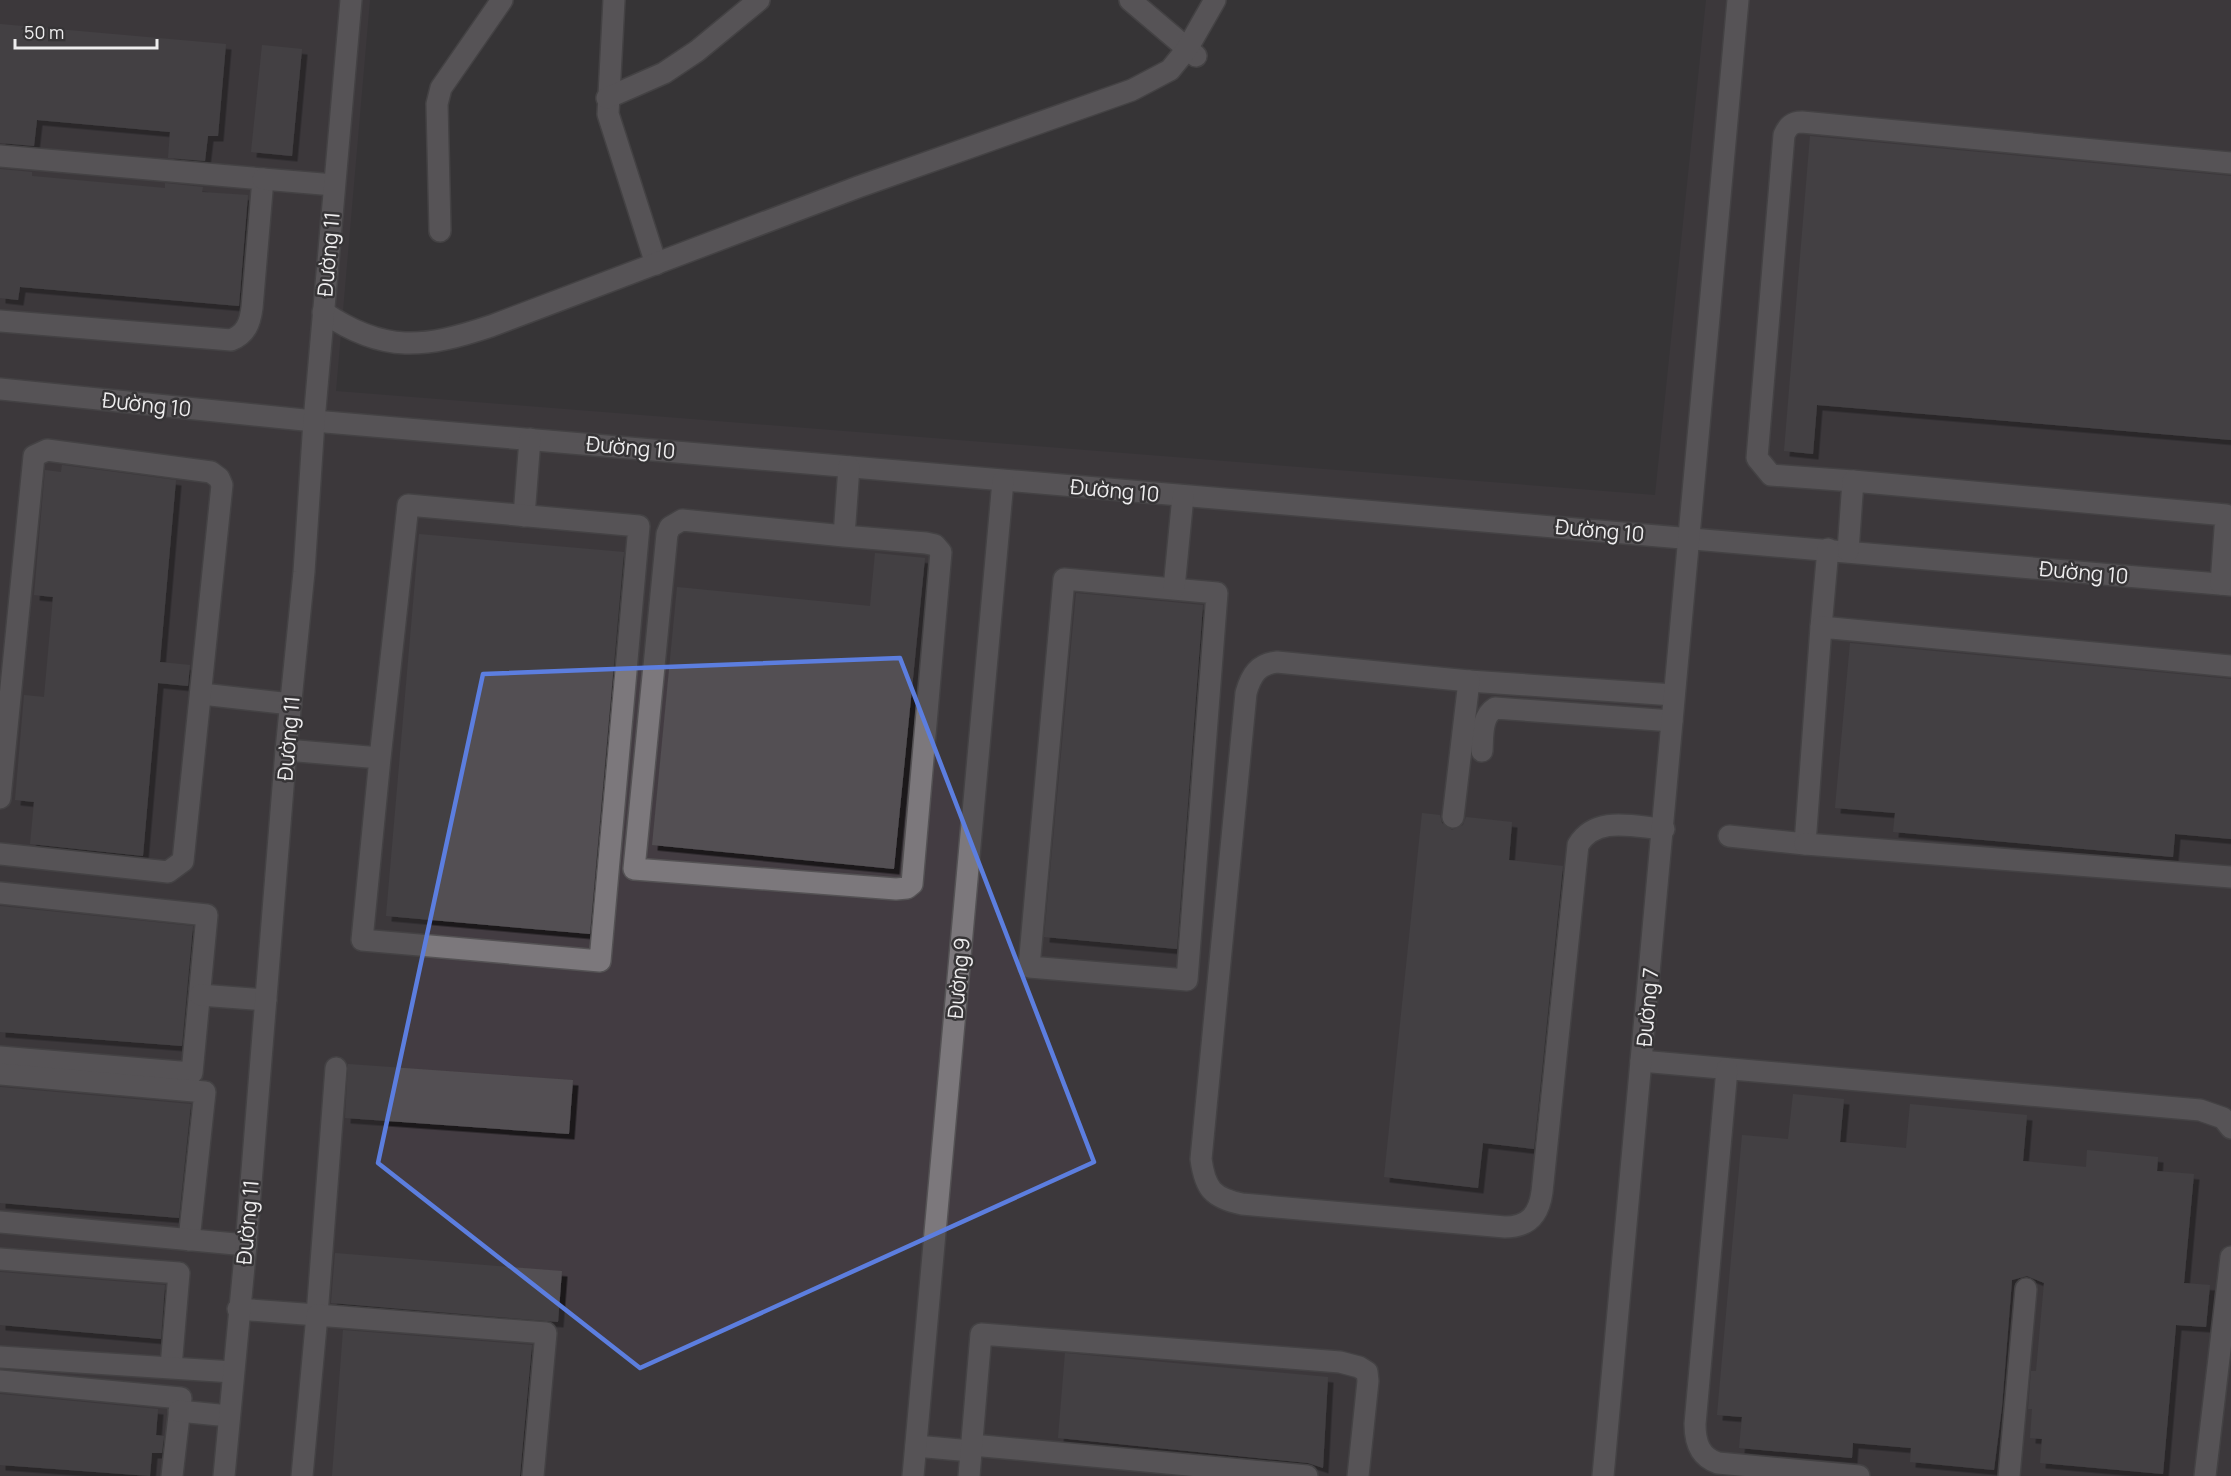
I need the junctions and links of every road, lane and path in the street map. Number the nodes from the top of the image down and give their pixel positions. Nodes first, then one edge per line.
1 (351, 0) edge
2 (502, 0) edge
3 (614, 0) edge
4 (759, 0) edge
5 (1130, 0) edge
6 (1215, 0) edge
7 (1738, 0) edge
8 (1191, 53) junction
9 (607, 98) junction
10 (0, 156) edge
11 (2231, 164) edge
12 (263, 179) junction
13 (334, 185) junction
14 (440, 231) dead end
15 (656, 264) junction
16 (323, 312) junction
17 (0, 321) edge
18 (0, 389) edge
19 (314, 421) junction
20 (530, 439) junction
21 (849, 466) junction
22 (1003, 481) junction
23 (1853, 481) junction
24 (1183, 496) junction
25 (2229, 515) edge
26 (524, 516) junction
27 (844, 536) junction
28 (1689, 537) junction
29 (1838, 550) junction
30 (2226, 585) edge
31 (1174, 588) junction
32 (1821, 627) junction
33 (2231, 666) edge
34 (1468, 681) junction
35 (202, 694) junction
36 (1674, 696) junction
37 (291, 704) junction
38 (1672, 721) junction
39 (286, 750) junction
40 (1482, 751) dead end
41 (380, 758) junction
42 (0, 798) edge
43 (1454, 817) dead end
44 (1664, 829) junction
45 (1729, 836) dead end
46 (1805, 844) junction
47 (0, 854) edge
48 (2231, 877) edge
49 (0, 893) edge
50 (200, 995) junction
51 (266, 1000) junction
52 (0, 1057) edge
53 (1641, 1061) junction
54 (336, 1068) dead end
55 (1727, 1069) junction
56 (0, 1074) edge
57 (2231, 1128) edge
58 (0, 1222) edge
59 (189, 1240) junction
60 (246, 1245) junction
61 (2231, 1253) edge
62 (2231, 1258) edge
63 (0, 1259) edge
64 (2026, 1289) dead end
65 (238, 1309) junction
66 (317, 1315) junction
67 (0, 1357) edge
68 (171, 1367) junction
69 (233, 1372) junction
70 (0, 1381) edge
71 (179, 1411) junction
72 (230, 1416) junction
73 (916, 1446) junction
74 (971, 1448) junction
75 (172, 1476) edge
76 (224, 1476) edge
77 (302, 1476) edge
78 (533, 1476) edge
79 (913, 1476) edge
80 (969, 1476) edge
81 (1307, 1476) edge
82 (1358, 1476) edge
83 (1603, 1476) edge
84 (1859, 1476) edge
85 (2009, 1476) edge
86 (2205, 1476) edge

1 - 13 street, Đường 11
2 - 14 street
3 - 9 street
4 - 9 street
5 - 8 street
6 - 8 street
7 - 28 street, Đường 7
8 - 15 street
9 - 15 street
10 - 12 street
11 - 23 street
12 - 13 street
12 - 17 street
13 - 16 street, Đường 11
15 - 16 street
16 - 19 street, Đường 11
18 - 19 street, Đường 10
19 - 20 street, Đường 10
19 - 37 street, Đường 11
20 - 21 street, Đường 10
20 - 26 street
21 - 22 street, Đường 10
21 - 27 street
22 - 24 street, Đường 10
22 - 73 street, Đường 9
23 - 25 street
23 - 29 street
24 - 28 street, Đường 10
24 - 31 street
25 - 30 street
26 - 41 street
26 - 41 street
27 - 27 street
28 - 29 street, Đường 10
28 - 36 street, Đường 7
29 - 30 street, Đường 10
29 - 32 street
31 - 31 street
32 - 33 street
32 - 46 street
34 - 36 street
34 - 43 street
34 - 44 street
35 - 37 street
35 - 42 street
35 - 47 street
36 - 38 street, Đường 7
37 - 39 street, Đường 11
38 - 40 street
38 - 44 street, Đường 7
39 - 41 street
39 - 51 street, Đường 11
44 - 53 street, Đường 7
45 - 46 street
46 - 48 street
49 - 50 street
50 - 51 street
50 - 52 street
51 - 60 street, Đường 11
53 - 55 street
53 - 83 street, Đường 7
54 - 66 street
55 - 57 street
55 - 84 street
56 - 59 street
58 - 59 street
59 - 60 street
60 - 65 street, Đường 11
61 - 62 street
62 - 86 street
63 - 68 street
64 - 85 street
65 - 66 street
65 - 69 street, Đường 11
66 - 77 street
66 - 78 street
67 - 68 street
68 - 69 street
69 - 72 street, Đường 11
70 - 71 street
71 - 72 street
71 - 75 street
72 - 76 street, Đường 11
73 - 74 street
73 - 79 street, Đường 9
74 - 80 street
74 - 81 street
74 - 82 street

